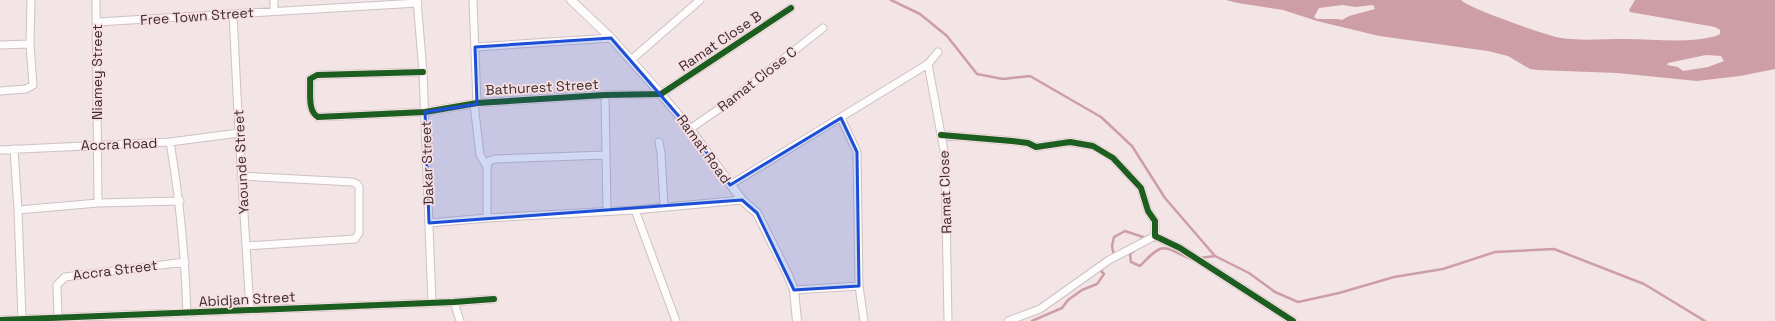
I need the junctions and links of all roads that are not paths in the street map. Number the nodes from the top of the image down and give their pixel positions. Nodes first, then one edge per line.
1 (31, 0) edge
2 (96, 0) edge
3 (274, 0) edge
4 (473, 0) edge
5 (571, 0) edge
6 (700, 0) edge
7 (417, 2) edge
8 (791, 8) dead end
9 (274, 10) junction
10 (233, 14) junction
11 (97, 22) junction
12 (823, 28) dead end
13 (611, 38) junction
14 (30, 44) junction
15 (0, 45) edge
16 (475, 47) junction
17 (938, 52) dead end
18 (630, 60) junction
19 (928, 64) junction
20 (423, 72) junction
21 (0, 91) edge
22 (662, 94) junction
23 (605, 95) junction
24 (475, 104) junction
25 (425, 112) junction
26 (841, 118) junction
27 (690, 129) junction
28 (238, 133) junction
29 (942, 135) junction
30 (170, 142) junction
31 (659, 142) dead end
32 (97, 145) junction
33 (14, 149) junction
34 (0, 150) edge
35 (606, 155) junction
36 (487, 167) junction
37 (241, 176) junction
38 (730, 185) junction
39 (742, 200) junction
40 (180, 201) junction
41 (98, 204) junction
42 (664, 207) junction
43 (18, 210) junction
44 (635, 210) junction
45 (607, 211) junction
46 (487, 218) junction
47 (429, 223) junction
48 (1156, 236) junction
49 (246, 246) junction
50 (186, 262) junction
51 (859, 286) junction
52 (794, 290) junction
53 (494, 299) dead end
54 (454, 302) junction
55 (432, 303) junction
56 (250, 310) junction
57 (204, 313) junction
58 (187, 314) junction
59 (58, 318) junction
60 (22, 319) junction
61 (0, 320) edge
62 (205, 321) edge
63 (460, 321) edge
64 (676, 321) edge
65 (797, 321) edge
66 (864, 321) edge
67 (948, 321) edge
68 (1008, 321) edge
69 (1293, 321) edge

1 - 14 street
2 - 11 street, Niamey Street
3 - 9 street
4 - 16 street
5 - 13 street, Ramat Road
6 - 18 street
7 - 9 street, Free Town Street
7 - 20 street, Dakar Street
8 - 22 street, Ramat Close B
9 - 10 street, Free Town Street
10 - 11 street, Free Town Street
10 - 28 street, Yaounde Street
11 - 32 street, Niamey Street
12 - 27 street, Ramat Close C
13 - 16 street
13 - 18 street, Ramat Road
14 - 15 street
14 - 21 street
16 - 24 street
17 - 19 street
18 - 22 street, Ramat Road
19 - 26 street
19 - 29 street, Ramat Close
20 - 25 street, Dakar Street
20 - 25 street, Bathurest Street
22 - 23 street, Bathurest Street
22 - 27 street, Ramat Road
23 - 24 street, Bathurest Street
23 - 35 street
24 - 25 street, Bathurest Street
24 - 36 street
25 - 47 street, Dakar Street
26 - 38 street
26 - 51 street
27 - 38 street, Ramat Road
28 - 30 street, Accra Road
28 - 37 street, Yaounde Street
29 - 48 street
29 - 67 street, Ramat Close
30 - 32 street, Accra Road
30 - 40 street
31 - 42 street
32 - 33 street, Accra Road
32 - 41 street, Niamey Street
33 - 34 street, Accra Road
33 - 43 street
35 - 36 street
35 - 45 street
36 - 46 street
37 - 49 street, Yaounde Street
37 - 49 street
38 - 39 street, Ramat Road
39 - 42 street
39 - 52 street, Ramat Road
40 - 41 street
40 - 50 street
41 - 43 street
42 - 44 street
43 - 60 street
44 - 45 street
44 - 64 street
45 - 46 street
46 - 47 street
47 - 55 street, Dakar Street
48 - 68 street
48 - 69 street
49 - 56 street, Yaounde Street
50 - 58 street
50 - 59 street, Accra Street
51 - 52 street
51 - 66 street
52 - 65 street, Ramat Road
53 - 54 street, Abidjan Street
54 - 55 street, Abidjan Street
54 - 63 street
55 - 56 street, Abidjan Street
56 - 57 street, Abidjan Street
57 - 58 street, Abidjan Street
57 - 62 street
58 - 59 street, Abidjan Street
59 - 60 street, Abidjan Street
60 - 61 street, Abidjan Street

